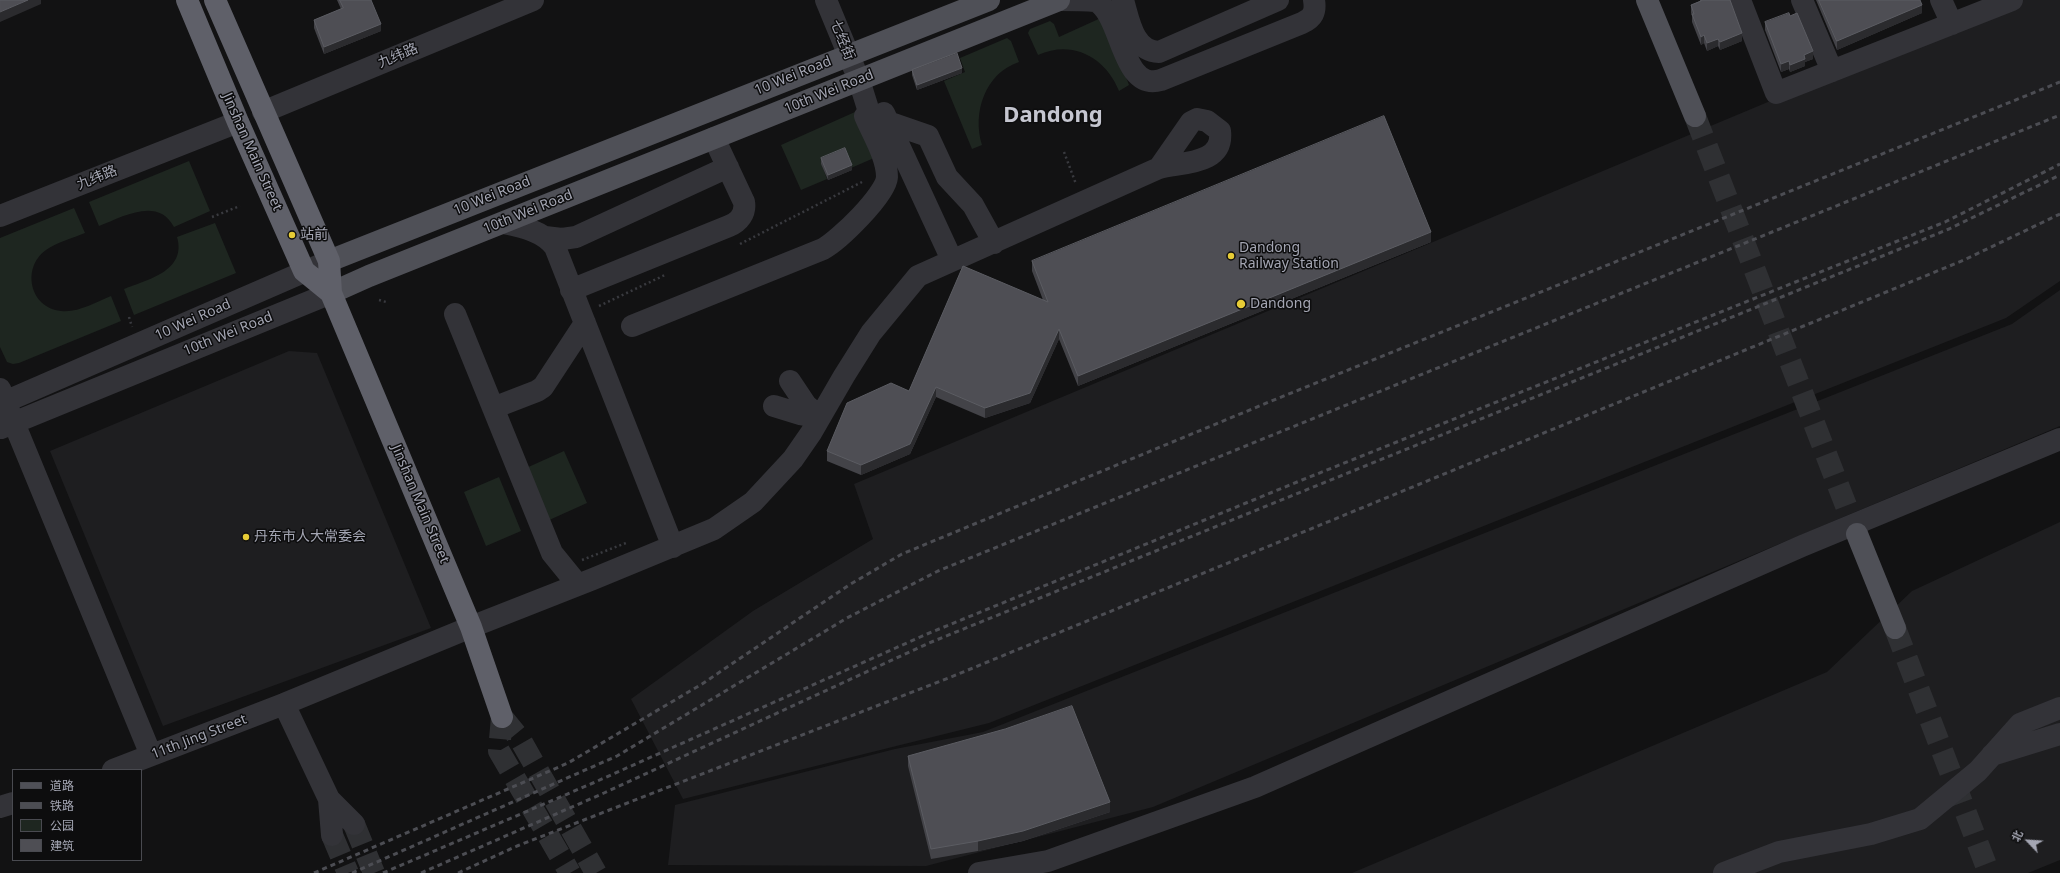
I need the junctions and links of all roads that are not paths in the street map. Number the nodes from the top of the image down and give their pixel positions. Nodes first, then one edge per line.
1 (187, 0) edge
2 (216, 0) edge
3 (826, 0) edge
4 (989, 0) edge
5 (1058, 0) edge
6 (1090, 0) edge
7 (1104, 0) edge
8 (1123, 0) edge
9 (1278, 0) edge
10 (1313, 0) edge
11 (1647, 0) edge
12 (1740, 0) edge
13 (1802, 0) edge
14 (1941, 0) edge
15 (2012, 0) edge
16 (527, 1) edge
17 (1952, 24) junction
18 (848, 54) junction
19 (1832, 71) junction
20 (859, 80) junction
21 (263, 112) junction
22 (1695, 116) tunnel mouth
23 (879, 118) junction
24 (238, 122) junction
25 (714, 138) junction
26 (883, 160) junction
27 (728, 167) junction
28 (1159, 168) dead end
29 (0, 216) edge
30 (503, 223) junction
31 (545, 236) junction
32 (994, 243) junction
33 (329, 260) junction
34 (947, 262) junction
35 (304, 271) junction
36 (571, 290) junction
37 (331, 293) junction
38 (455, 314) dead end
39 (585, 323) junction
40 (632, 326) dead end
41 (790, 381) dead end
42 (2, 398) edge
43 (774, 406) dead end
44 (493, 408) junction
45 (820, 417) junction
46 (7, 426) edge
47 (2060, 439) edge
48 (1858, 534) tunnel mouth
49 (673, 547) junction
50 (578, 585) junction
51 (471, 626) junction
52 (1895, 628) tunnel mouth
53 (284, 704) junction
54 (2060, 708) edge
55 (502, 717) dead end
56 (2060, 734) edge
57 (151, 755) junction
58 (1992, 755) junction
59 (116, 769) edge
60 (329, 799) junction
61 (12, 803) edge
62 (0, 807) edge
63 (354, 824) tunnel mouth
64 (332, 834) tunnel mouth
65 (979, 873) edge
66 (1724, 873) edge

1 - 24 highway, Jinshan Main Street
2 - 21 highway, Jinshan Main Street
3 - 18 street, 七经街
4 - 18 main road, 10 Wei Road
5 - 6 street
5 - 20 main road, 10th Wei Road
6 - 10 street
7 - 10 street
8 - 9 street
11 - 22 main road
12 - 19 street
13 - 19 street
14 - 17 street
15 - 17 street
16 - 21 street, 九纬路
17 - 19 street
18 - 20 street, 七经街
18 - 33 main road, 10 Wei Road
20 - 23 street, 七经街
20 - 25 main road, 10th Wei Road
21 - 33 highway, Jinshan Main Street
23 - 26 street
23 - 32 street
23 - 34 street
24 - 29 street, 九纬路
24 - 35 highway, Jinshan Main Street
25 - 27 street
25 - 30 main road, 10th Wei Road
26 - 34 street
26 - 40 street
27 - 31 street
27 - 36 street
28 - 32 street, 11th Jing Street
30 - 31 street
30 - 37 main road, 10th Wei Road
31 - 36 street
32 - 34 street, 11th Jing Street
33 - 35 street, 10 Wei Road
33 - 37 highway, Jinshan Main Street
34 - 45 street, 11th Jing Street
35 - 37 highway, Jinshan Main Street
35 - 42 street, 10 Wei Road
36 - 39 street
37 - 46 street, 10th Wei Road
37 - 51 highway, Jinshan Main Street
38 - 44 street
39 - 44 street
39 - 49 street
41 - 45 street
42 - 46 street
43 - 45 street
44 - 50 street
45 - 49 street, 11th Jing Street
46 - 57 street
47 - 65 street
48 - 52 main road
49 - 50 street, 11th Jing Street
50 - 51 street, 11th Jing Street
51 - 53 street, 11th Jing Street
51 - 55 highway, Jinshan Main Street
53 - 57 street, 11th Jing Street
53 - 60 street
54 - 58 street
56 - 58 street
57 - 59 street, 11th Jing Street
58 - 66 street
60 - 63 street
60 - 64 street
61 - 62 street

